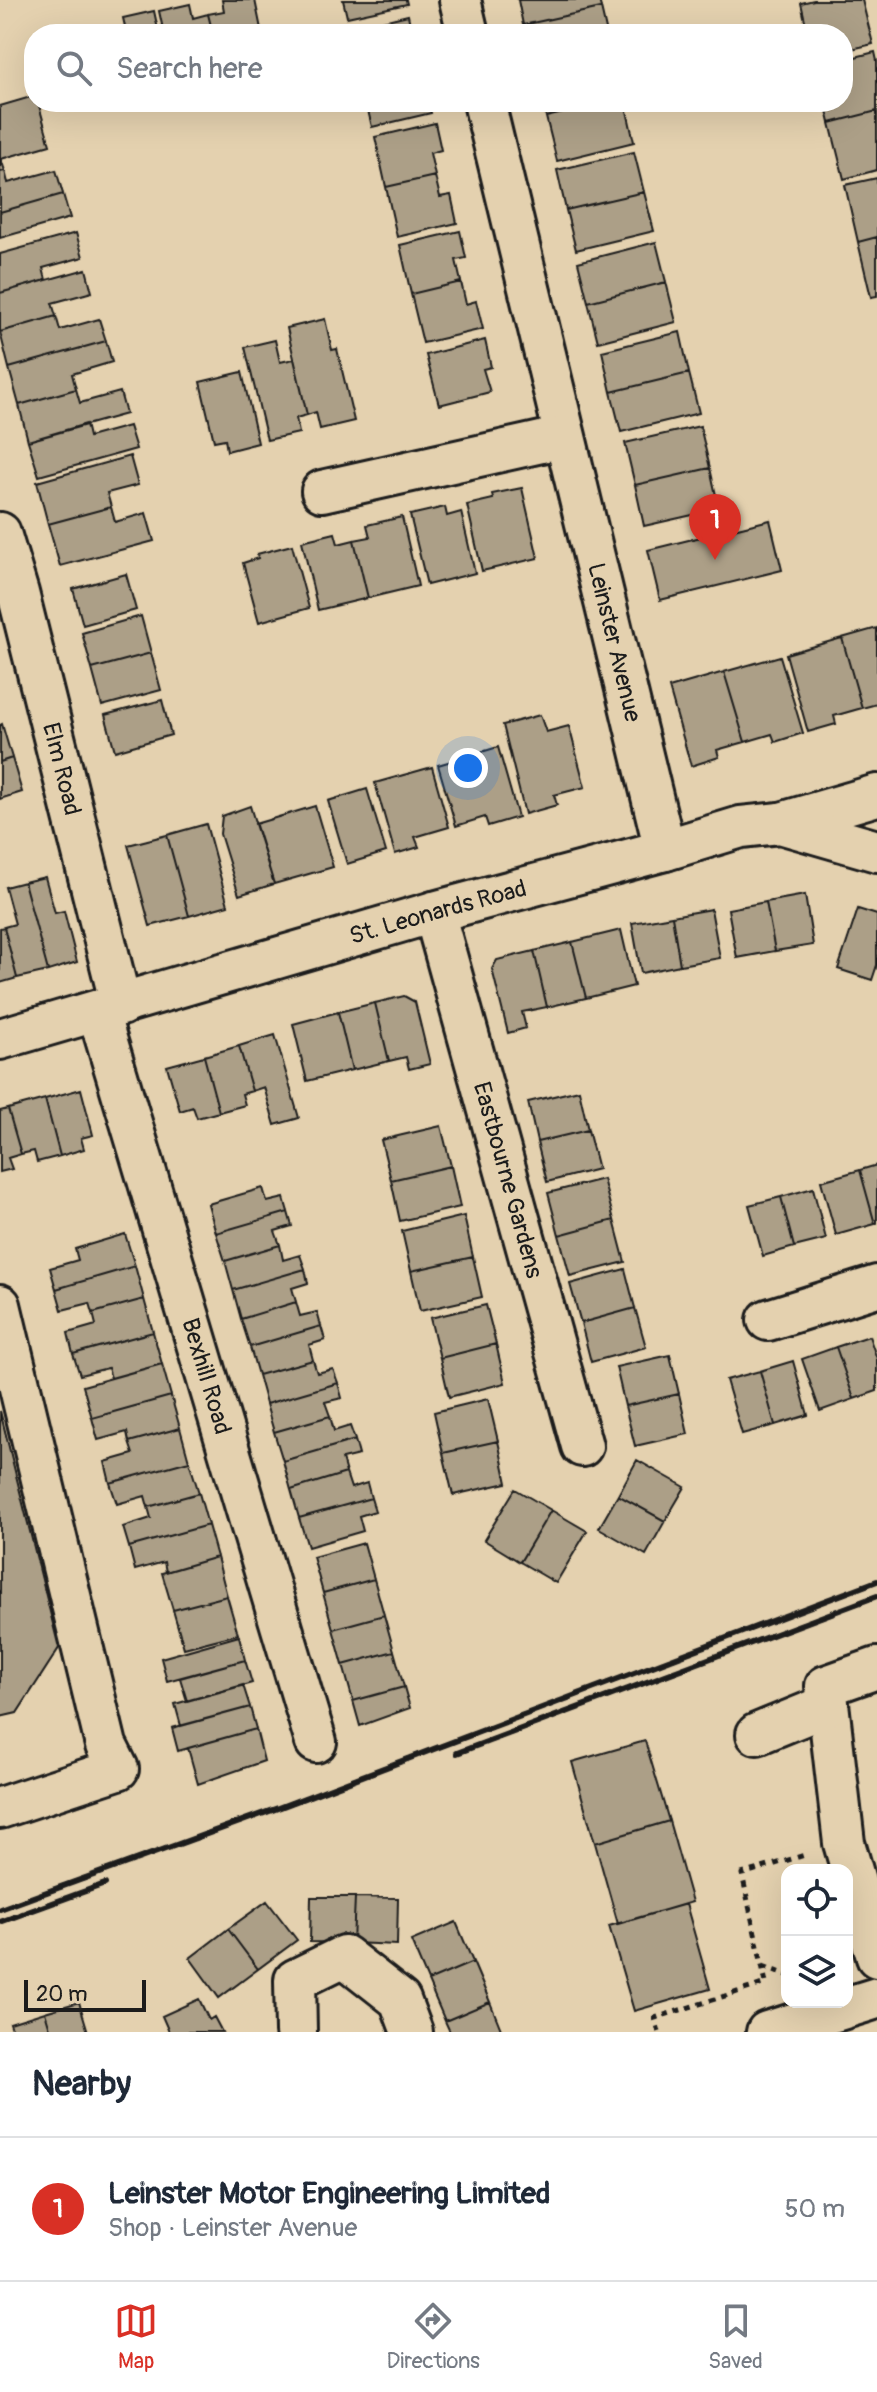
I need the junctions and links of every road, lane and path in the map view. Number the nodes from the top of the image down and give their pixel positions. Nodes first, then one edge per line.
1 (460, 0) edge
2 (466, 24) edge
3 (486, 112) edge
4 (564, 437) junction
5 (322, 491) dead end
6 (0, 533) edge
7 (9, 595) edge
8 (877, 795) edge
9 (780, 823) junction
10 (665, 850) junction
11 (877, 851) edge
12 (434, 912) junction
13 (110, 1008) junction
14 (0, 1039) edge
15 (877, 1286) edge
16 (0, 1305) edge
17 (768, 1320) dead end
18 (582, 1446) dead end
19 (877, 1668) edge
20 (828, 1705) junction
21 (757, 1734) dead end
22 (316, 1742) dead end
23 (0, 1808) edge
24 (844, 1843) junction
25 (848, 1864) edge
26 (853, 1890) edge
27 (877, 1957) edge
28 (763, 1966) junction
29 (781, 1973) edge
30 (877, 1998) edge
31 (296, 2032) edge
32 (412, 2032) edge
33 (659, 2032) edge
34 (767, 2032) edge

1 - 2 street
3 - 4 street, Leinster Avenue
4 - 5 street
4 - 10 street, Leinster Avenue
6 - 7 street, Elm Road
7 - 13 street, Elm Road
8 - 9 street
9 - 10 street, St. Leonards Road
9 - 11 street, St. Leonards Road
10 - 12 street, St. Leonards Road
12 - 13 street, St. Leonards Road
12 - 18 street, Eastbourne Gardens
13 - 14 street, St. Leonards Road
13 - 22 street, Bexhill Road
15 - 17 street
16 - 23 street
19 - 20 street
20 - 21 street
20 - 24 street
24 - 25 street
24 - 28 path
26 - 27 street
28 - 29 path
28 - 33 path
30 - 34 street
31 - 32 street

